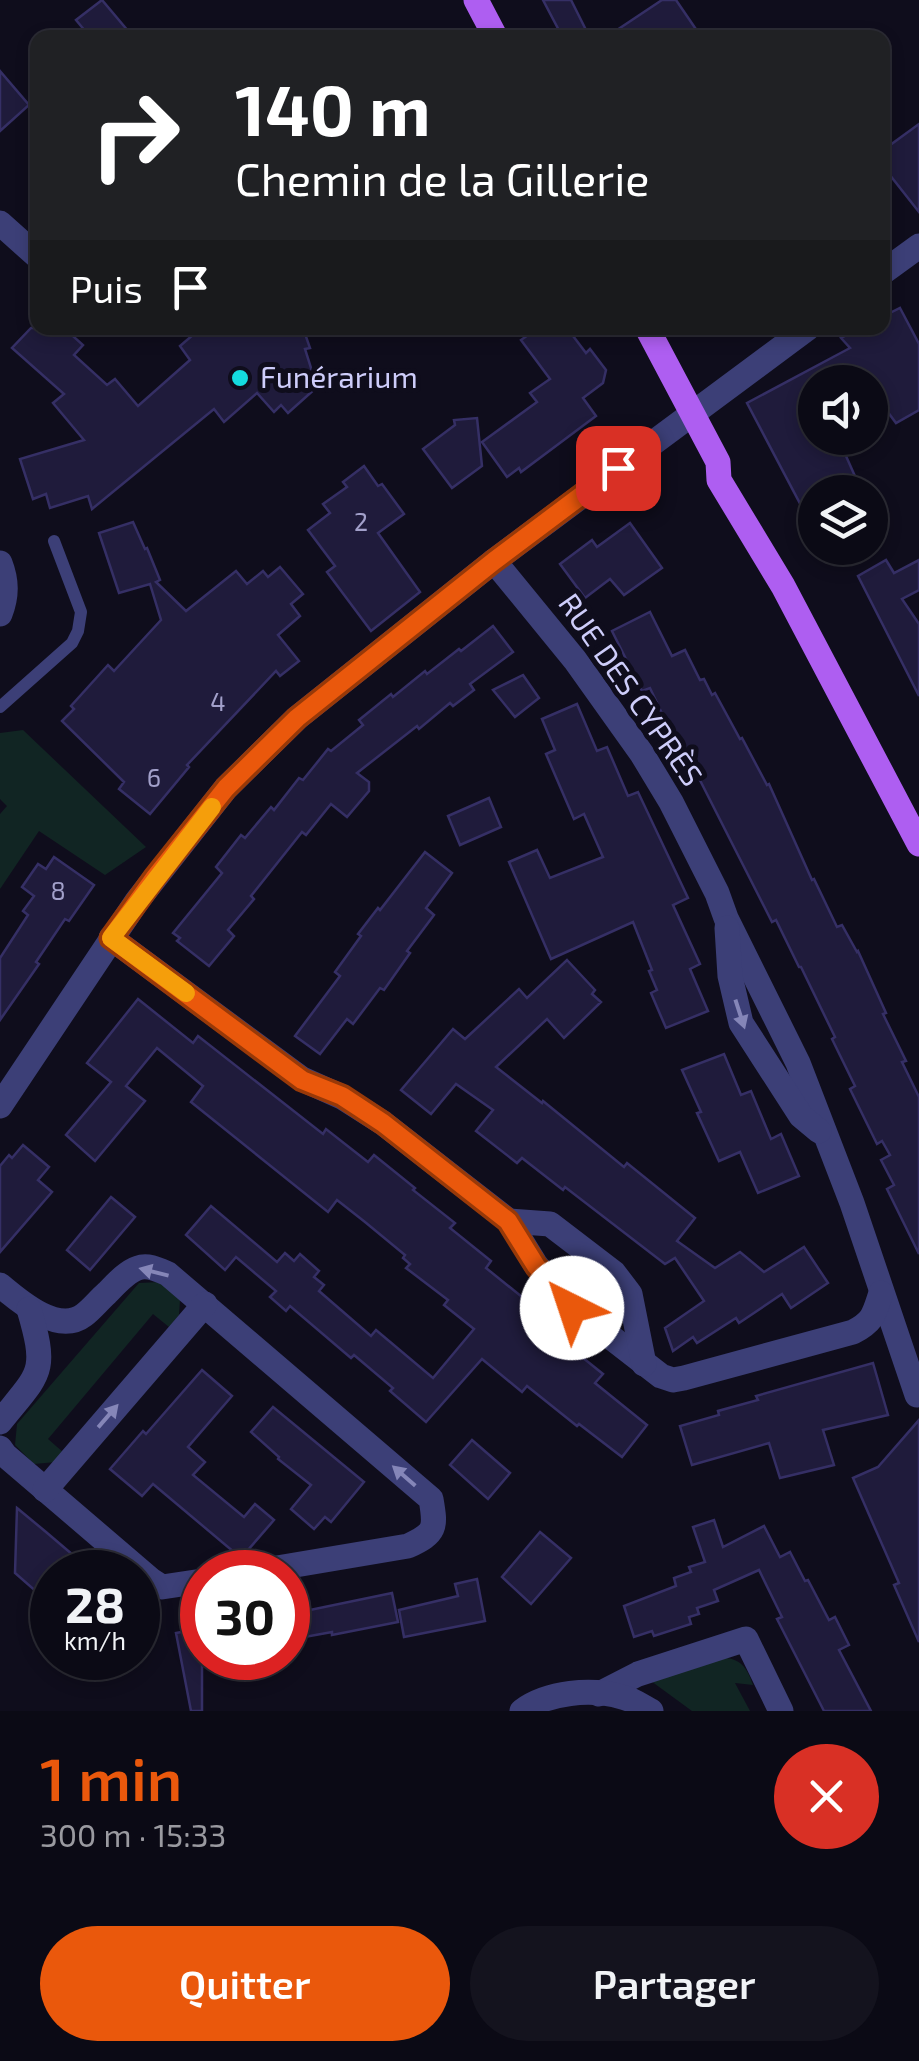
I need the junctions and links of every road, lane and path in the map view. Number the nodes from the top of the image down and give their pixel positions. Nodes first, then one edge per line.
1 (476, 0) edge
2 (492, 30) edge
3 (0, 223) edge
4 (919, 246) edge
5 (30, 250) edge
6 (890, 267) edge
7 (652, 335) edge
8 (798, 335) edge
9 (692, 412) junction
10 (54, 541) dead end
11 (494, 561) junction
12 (0, 563) edge
13 (0, 614) edge
14 (0, 707) edge
15 (919, 844) edge
16 (111, 938) junction
17 (0, 1106) edge
18 (508, 1221) junction
19 (0, 1285) edge
20 (881, 1292) junction
21 (204, 1304) junction
22 (29, 1310) junction
23 (644, 1364) junction
24 (917, 1395) edge
25 (0, 1422) edge
26 (0, 1448) edge
27 (44, 1490) junction
28 (310, 1563) edge
29 (180, 1584) edge
30 (598, 1694) junction
31 (522, 1711) edge
32 (651, 1711) edge
33 (780, 1711) edge

1 - 2 main road
3 - 5 street
4 - 6 street
7 - 9 main road
8 - 9 street
9 - 11 street
9 - 15 main road
10 - 14 lane
11 - 16 street
11 - 20 street, RUE DES CYPRÈS
12 - 13 street
16 - 17 street
16 - 18 street
18 - 23 street
18 - 23 street
19 - 22 street
20 - 23 street
20 - 24 street, RUE DES CYPRÈS
21 -> 22 street
27 -> 21 street
28 -> 21 street
22 - 25 street
26 - 27 street
27 - 29 street
30 - 31 street
30 - 32 street
30 - 33 street

